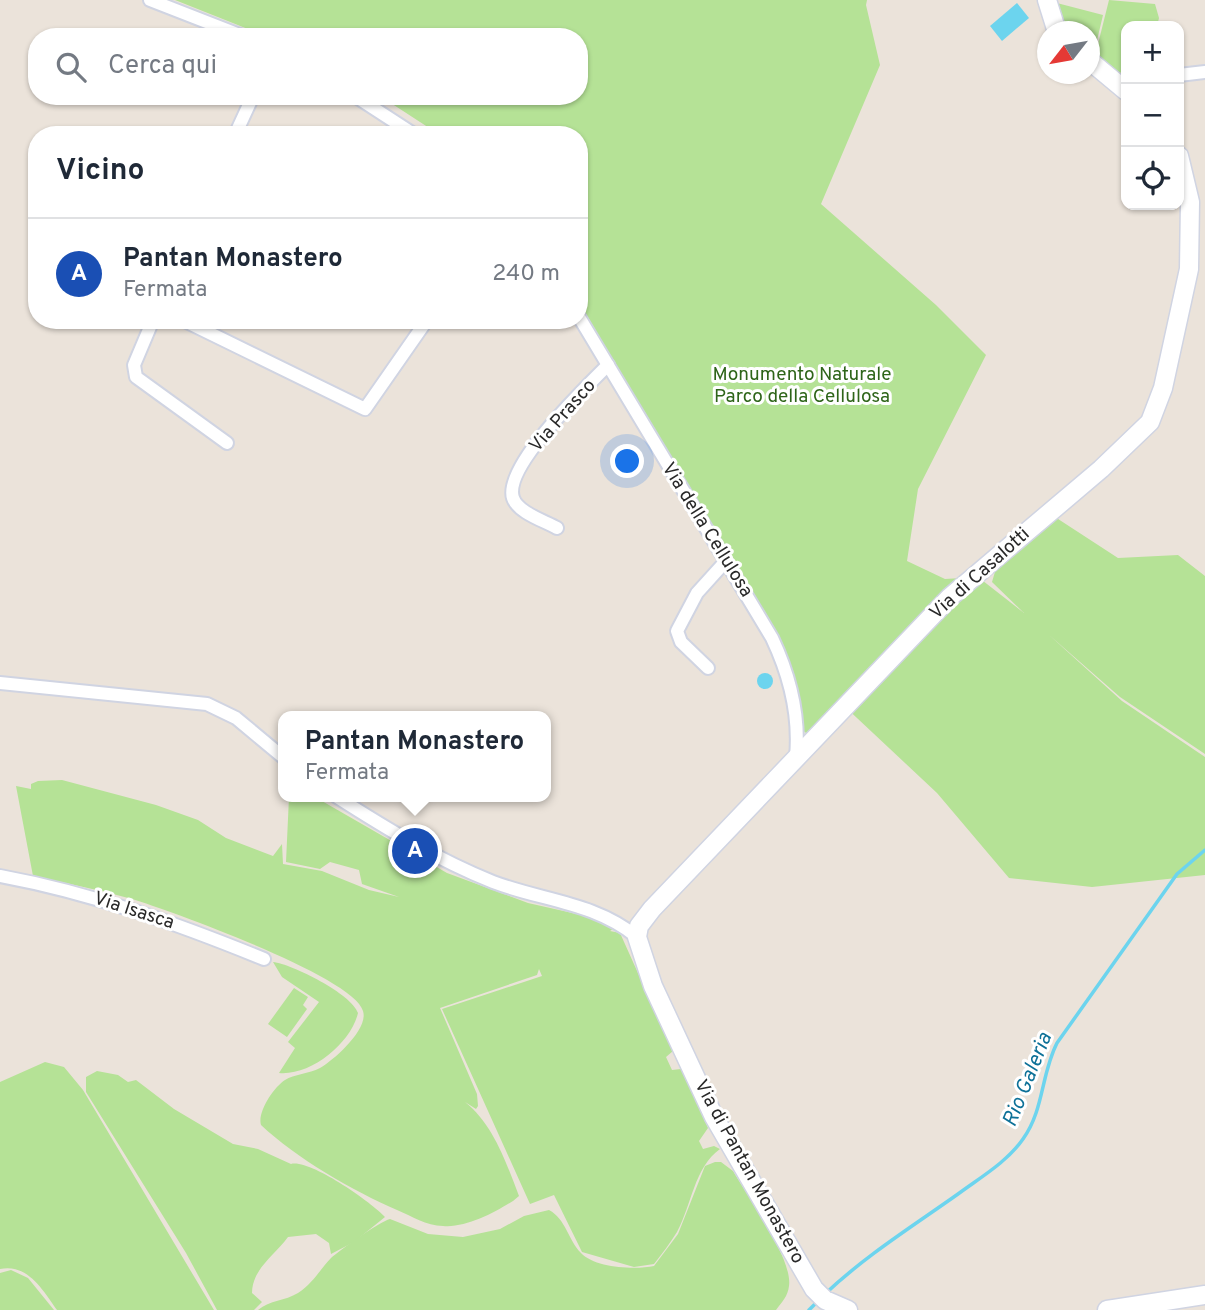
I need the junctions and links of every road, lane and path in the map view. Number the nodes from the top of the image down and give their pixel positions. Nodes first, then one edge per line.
1 (150, 0) edge
2 (1047, 0) edge
3 (1054, 21) edge
4 (222, 28) edge
5 (1100, 68) edge
6 (1205, 72) edge
7 (1184, 74) edge
8 (1121, 83) edge
9 (249, 105) edge
10 (369, 105) edge
11 (239, 126) edge
12 (401, 126) edge
13 (1184, 177) edge
14 (149, 329) edge
15 (201, 329) edge
16 (421, 329) edge
17 (586, 329) edge
18 (608, 365) junction
19 (227, 443) dead end
20 (557, 528) dead end
21 (725, 562) junction
22 (708, 668) dead end
23 (0, 683) edge
24 (278, 753) edge
25 (796, 757) junction
26 (345, 802) edge
27 (0, 876) edge
28 (638, 937) junction
29 (264, 959) dead end
30 (1205, 1295) edge
31 (848, 1310) edge
32 (1107, 1310) edge

1 - 4 street
2 - 3 street
5 - 8 street
6 - 7 street
9 - 11 street
10 - 12 street
13 - 25 street, Via di Casalotti
14 - 19 street
15 - 16 street
17 - 18 street, Via della Cellulosa
18 - 20 street, Via Prasco
18 - 21 street, Via della Cellulosa
21 - 22 street
21 - 25 street, Via della Cellulosa
23 - 24 street
25 - 28 street, Via di Casalotti
26 - 28 street
27 - 29 street, Via Isasca
28 - 31 street, Via di Pantan Monastero
30 - 32 street

